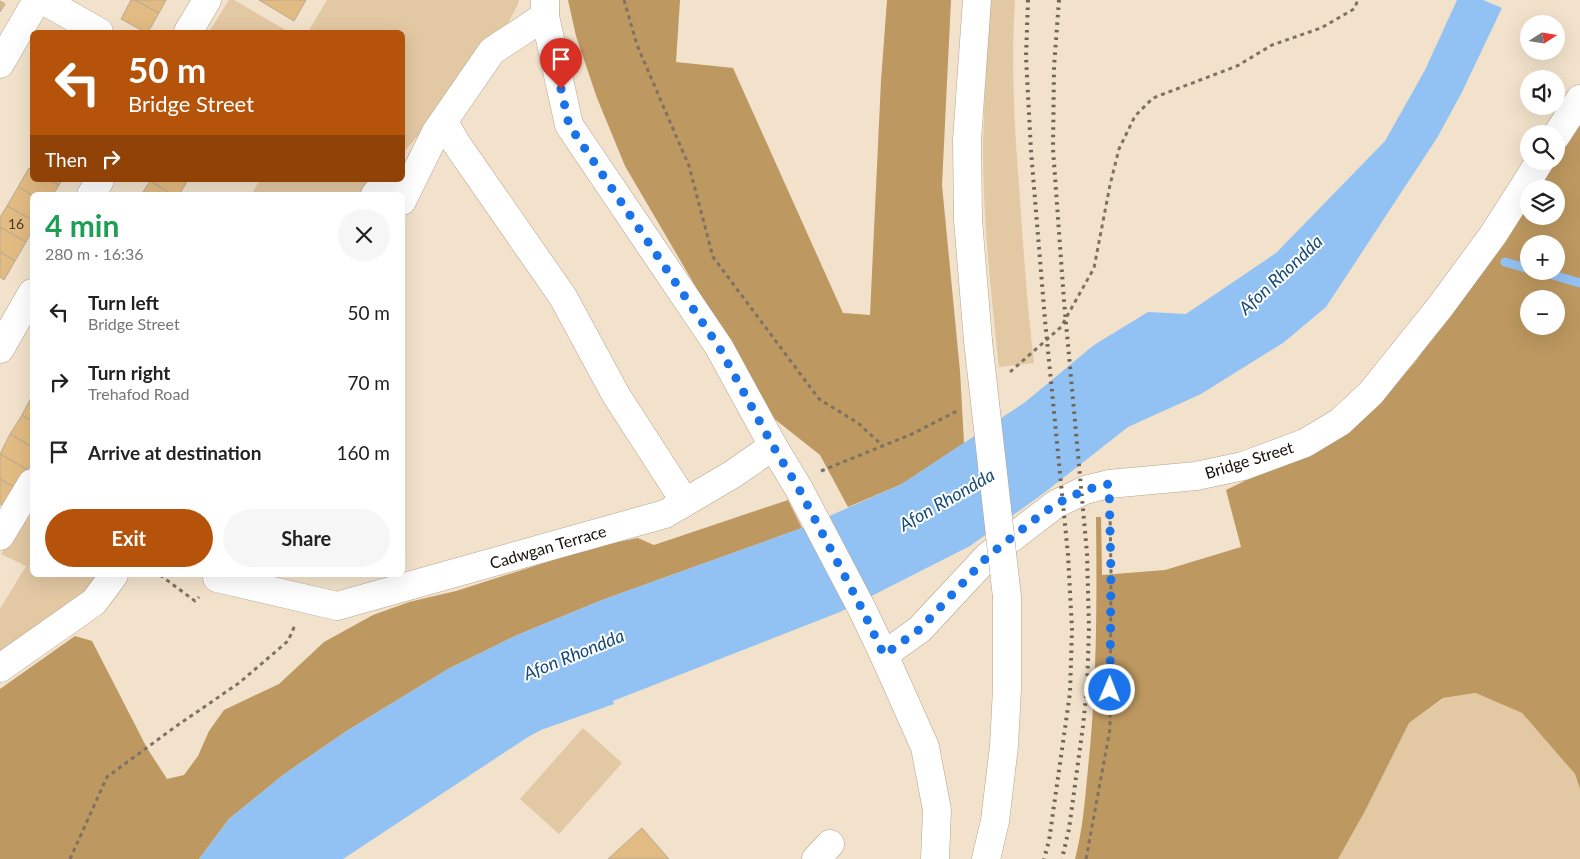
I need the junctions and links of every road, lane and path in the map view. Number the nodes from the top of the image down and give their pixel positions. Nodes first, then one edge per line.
1 (37, 0) edge
2 (43, 0) edge
3 (207, 0) edge
4 (624, 0) edge
5 (977, 0) edge
6 (1358, 0) edge
7 (545, 8) edge
8 (96, 30) edge
9 (189, 30) edge
10 (0, 64) edge
11 (1580, 99) edge
12 (444, 122) junction
13 (1563, 125) edge
14 (405, 160) edge
15 (1534, 170) edge
16 (386, 182) edge
17 (378, 192) edge
18 (405, 195) edge
19 (30, 296) edge
20 (0, 349) edge
21 (1006, 376) dead end
22 (962, 408) dead end
23 (773, 446) junction
24 (884, 446) junction
25 (1109, 484) junction
26 (797, 485) junction
27 (30, 486) edge
28 (684, 502) junction
29 (0, 536) edge
30 (113, 577) edge
31 (163, 577) edge
32 (218, 577) edge
33 (308, 599) junction
34 (195, 601) dead end
35 (884, 655) junction
36 (0, 668) edge
37 (70, 859) edge
38 (935, 859) edge
39 (986, 859) edge
40 (1086, 859) edge

1 - 10 street
2 - 8 street
3 - 9 street
4 - 24 path
5 - 39 street, bridge
6 - 21 path
7 - 12 street
7 - 23 street
11 - 13 street
12 - 14 street
12 - 18 street
12 - 28 street
15 - 25 street, Bridge Street
16 - 17 street
19 - 20 street
22 - 24 path
23 - 26 street
23 - 28 street, Cadwgan Terrace
24 - 26 path
25 - 35 street, Bridge Street
25 - 40 path
26 - 35 street
27 - 29 street
28 - 33 street, Cadwgan Terrace
30 - 36 street
31 - 34 path
32 - 33 street, Cadwgan Terrace
33 - 37 path
35 - 38 street

